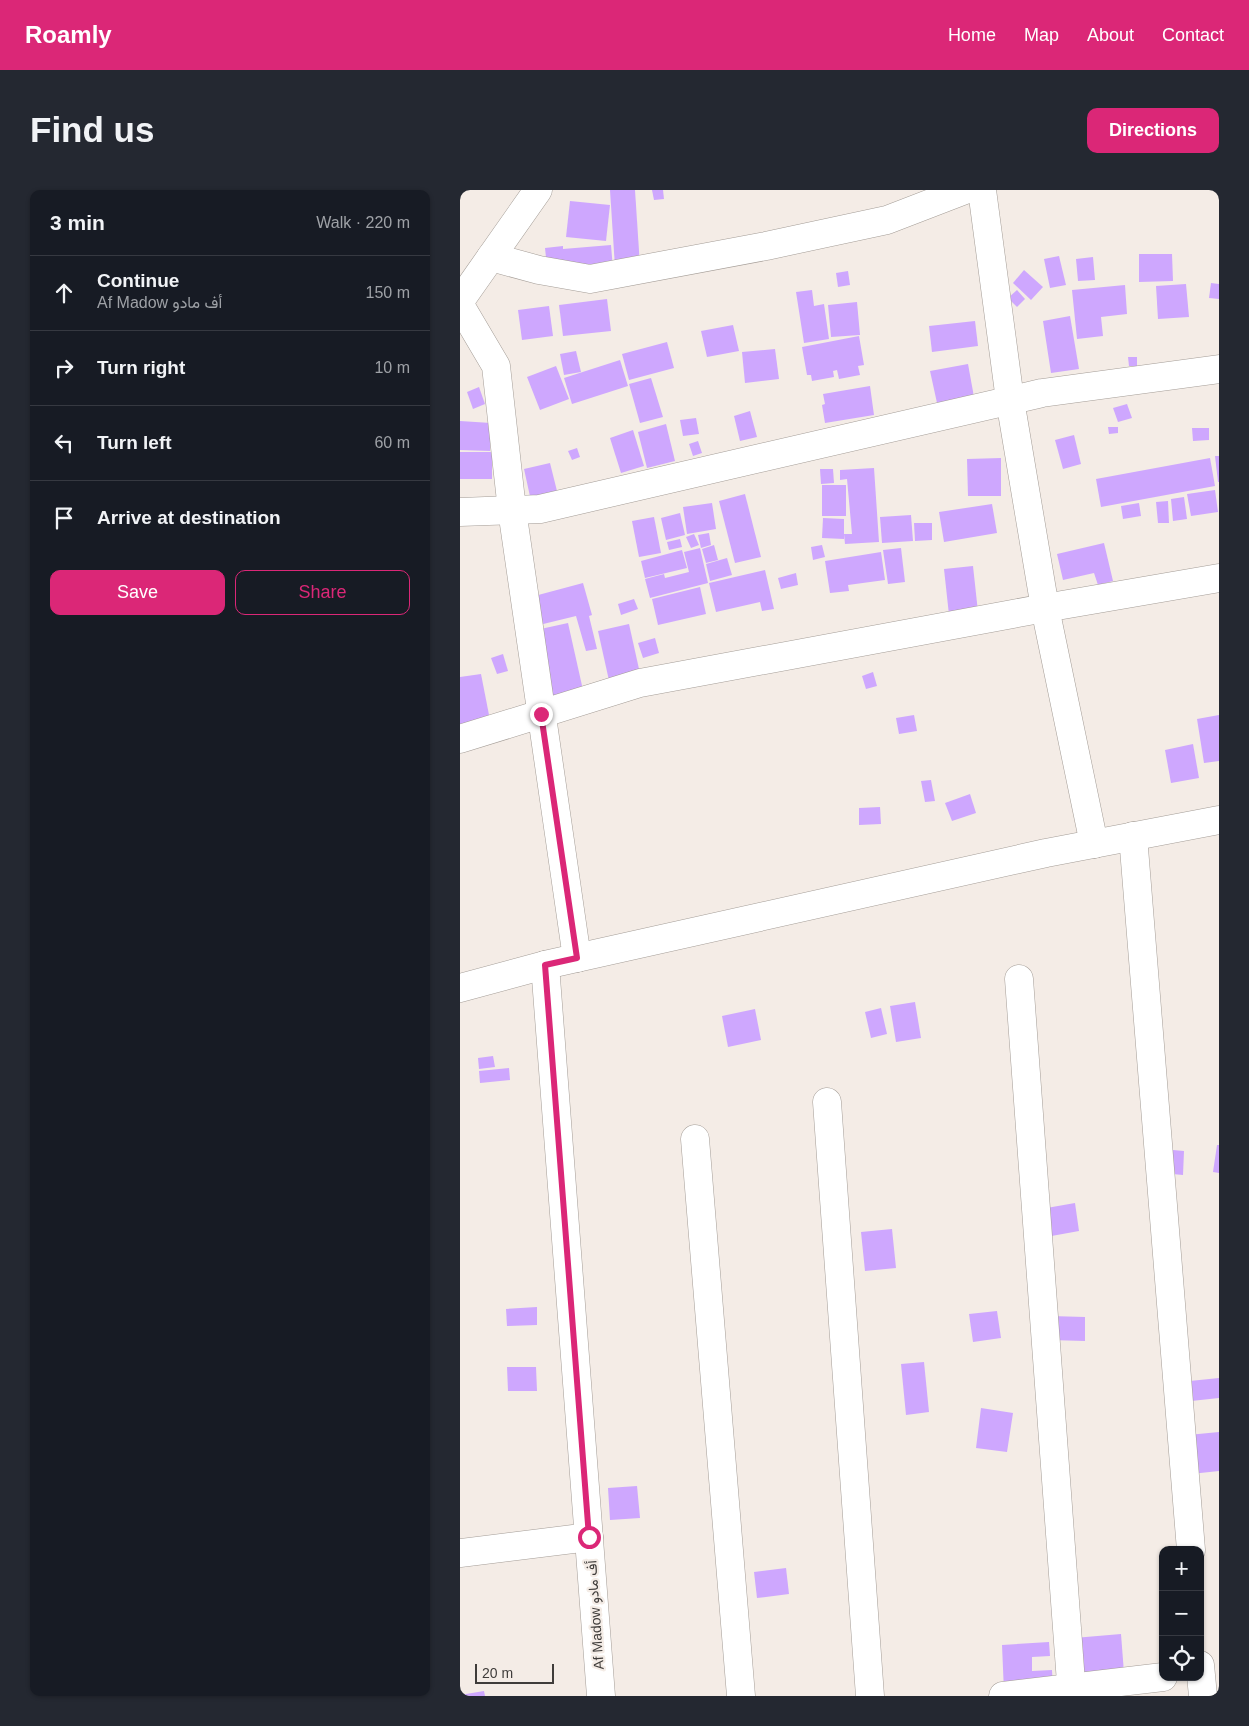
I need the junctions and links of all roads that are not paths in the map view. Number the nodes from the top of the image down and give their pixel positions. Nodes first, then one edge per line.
1 (538, 190) edge
2 (965, 190) edge
3 (982, 190) edge
4 (491, 257) junction
5 (460, 300) edge
6 (460, 305) edge
7 (1219, 369) edge
8 (1010, 400) junction
9 (512, 510) junction
10 (460, 512) edge
11 (1219, 578) edge
12 (1045, 608) junction
13 (541, 714) junction
14 (460, 739) edge
15 (1219, 820) edge
16 (1133, 836) junction
17 (1094, 844) junction
18 (577, 958) junction
19 (545, 965) junction
20 (1019, 979) dead end
21 (460, 988) edge
22 (827, 1102) dead end
23 (695, 1140) dead end
24 (589, 1537) junction
25 (1191, 1546) edge
26 (460, 1553) edge
27 (1219, 1671) edge
28 (1204, 1673) edge
29 (1159, 1678) edge
30 (1202, 1681) edge
31 (1071, 1692) edge
32 (601, 1696) edge
33 (741, 1696) edge
34 (870, 1696) edge
35 (1003, 1696) edge
36 (1203, 1696) edge

1 - 4 street
2 - 4 street
3 - 8 street
4 - 5 street
6 - 9 street
7 - 8 street
8 - 9 street
8 - 12 street
9 - 10 street
9 - 13 street
11 - 12 street
12 - 13 street
12 - 17 street
13 - 14 street
13 - 18 street
15 - 16 street
16 - 17 street
16 - 25 street
17 - 18 street
18 - 19 street
19 - 21 street
19 - 24 street, Af Madow أف مادو
20 - 31 street
22 - 34 street
23 - 33 street
24 - 26 street
24 - 32 street, Af Madow أف مادو
27 - 28 street
29 - 31 street
30 - 36 street
31 - 35 street

